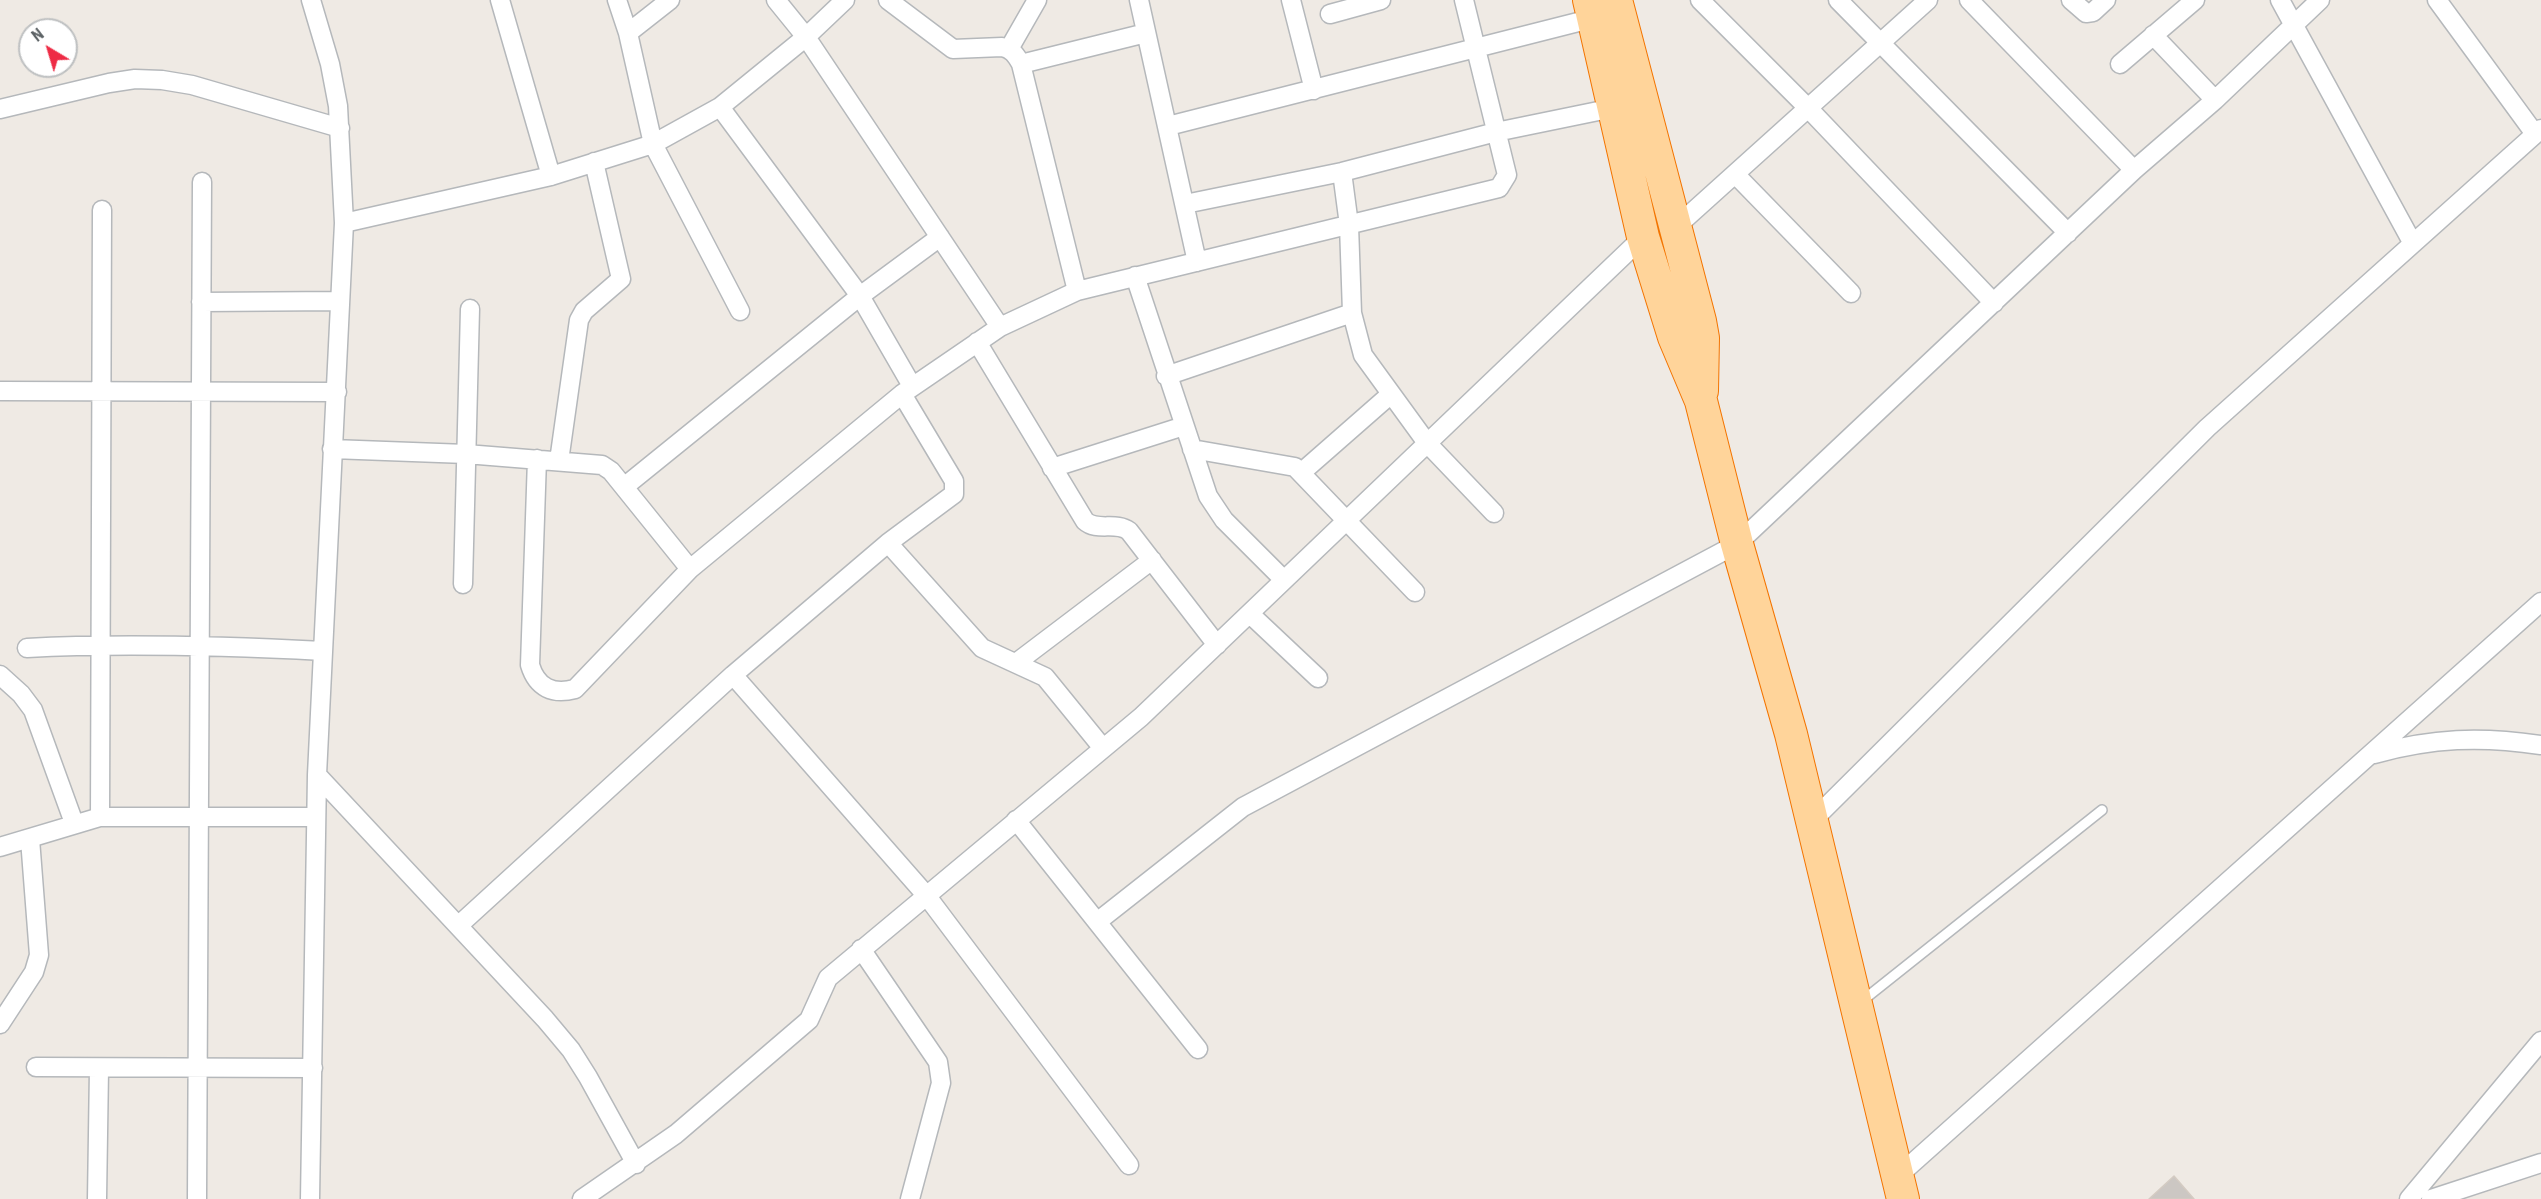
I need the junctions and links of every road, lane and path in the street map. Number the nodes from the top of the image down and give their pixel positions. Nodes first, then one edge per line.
1 (311, 0) edge
2 (500, 0) edge
3 (617, 0) edge
4 (670, 0) edge
5 (776, 0) edge
6 (845, 0) edge
7 (888, 0) edge
8 (1036, 0) edge
9 (1139, 0) edge
10 (1291, 0) edge
11 (1382, 0) edge
12 (1464, 0) edge
13 (1700, 0) edge
14 (1838, 0) edge
15 (1928, 0) edge
16 (1969, 0) edge
17 (2071, 0) edge
18 (2106, 0) edge
19 (2195, 0) edge
20 (2280, 0) edge
21 (2320, 0) edge
22 (2437, 0) edge
23 (1599, 6) edge
24 (1330, 14) dead end
25 (2294, 24) junction
26 (628, 33) junction
27 (1146, 33) junction
28 (2153, 35) junction
29 (806, 37) junction
30 (1880, 42) junction
31 (1009, 49) junction
32 (1476, 50) junction
33 (1021, 64) junction
34 (2120, 64) dead end
35 (1314, 90) junction
36 (2215, 100) junction
37 (720, 107) junction
38 (1613, 108) junction
39 (1808, 108) junction
40 (0, 109) edge
41 (1168, 126) junction
42 (340, 128) junction
43 (1496, 132) junction
44 (2538, 132) edge
45 (654, 144) junction
46 (594, 162) junction
47 (2134, 170) junction
48 (1342, 172) junction
49 (1735, 174) junction
50 (551, 176) junction
51 (202, 182) dead end
52 (1185, 204) junction
53 (102, 210) dead end
54 (344, 223) junction
55 (1349, 225) junction
56 (1677, 226) junction
57 (2068, 233) junction
58 (940, 237) junction
59 (1643, 237) junction
60 (2412, 242) junction
61 (1197, 262) junction
62 (1135, 276) junction
63 (1077, 291) junction
64 (1851, 293) dead end
65 (860, 296) junction
66 (340, 301) junction
67 (201, 302) junction
68 (1994, 303) junction
69 (470, 309) dead end
70 (740, 311) dead end
71 (1352, 313) junction
72 (1000, 327) junction
73 (977, 342) junction
74 (1166, 376) junction
75 (907, 390) junction
76 (0, 391) edge
77 (337, 392) junction
78 (102, 393) junction
79 (200, 393) junction
80 (1391, 394) junction
81 (1701, 401) junction
82 (1184, 426) junction
83 (1427, 443) junction
84 (332, 449) junction
85 (1192, 449) junction
86 (466, 454) junction
87 (537, 459) junction
88 (559, 461) junction
89 (1052, 468) junction
90 (1302, 472) junction
91 (624, 488) junction
92 (1494, 513) dead end
93 (1348, 519) junction
94 (888, 543) junction
95 (1737, 544) junction
96 (1152, 561) junction
97 (690, 569) junction
98 (1284, 580) junction
99 (463, 584) dead end
100 (1415, 592) dead end
101 (2541, 602) edge
102 (1250, 614) junction
103 (99, 645) junction
104 (199, 645) junction
105 (1217, 645) junction
106 (27, 648) dead end
107 (323, 651) junction
108 (1016, 663) junction
109 (0, 675) edge
110 (733, 675) junction
111 (1318, 678) dead end
112 (2541, 745) edge
113 (1102, 747) junction
114 (2369, 756) junction
115 (317, 775) junction
116 (2102, 810) dead end
117 (197, 816) junction
118 (100, 817) junction
119 (316, 817) junction
120 (1016, 820) junction
121 (1813, 820) junction
122 (74, 823) junction
123 (30, 839) junction
124 (0, 847) edge
125 (926, 895) junction
126 (1097, 922) junction
127 (458, 926) junction
128 (861, 949) junction
129 (1858, 1004) junction
130 (0, 1024) edge
131 (2541, 1041) edge
132 (1198, 1049) dead end
133 (36, 1067) dead end
134 (197, 1068) junction
135 (313, 1068) junction
136 (99, 1069) junction
137 (2541, 1163) edge
138 (636, 1164) junction
139 (1129, 1165) dead end
140 (1900, 1187) edge
141 (97, 1199) edge
142 (197, 1199) edge
143 (310, 1199) edge
144 (582, 1199) edge
145 (910, 1199) edge
146 (2409, 1199) edge
147 (2431, 1199) edge

1 - 42 street
2 - 50 street
3 - 26 street
4 - 26 street
5 - 29 street
6 - 29 street
7 - 31 street
8 - 31 street
9 - 27 street
10 - 35 street
11 - 24 street
12 - 32 street
13 - 39 street
14 - 30 street
15 - 30 street
16 - 47 street
17 - 18 street
19 - 28 street
20 - 25 street
21 - 25 street
22 - 44 street
23 - 32 street
23 - 38 highway
23 - 56 highway
25 - 36 street
25 - 60 street
26 - 45 street
27 - 33 street
27 - 41 street
28 - 34 street
28 - 36 street
29 - 37 street
29 - 58 street
30 - 39 street
30 - 57 street
31 - 33 street
32 - 35 street
32 - 43 street
33 - 63 street
35 - 41 street
36 - 47 street
37 - 45 street
37 - 65 street
38 - 43 street
38 - 59 highway
39 - 49 street
39 - 68 street
40 - 42 street
41 - 52 street
42 - 54 street
43 - 48 street
43 - 55 street
44 - 60 street
45 - 46 street
45 - 70 street
46 - 50 street
46 - 88 street
47 - 57 street
48 - 52 street
48 - 55 street
49 - 56 street
49 - 64 street
50 - 54 street
51 - 67 street
52 - 61 street
53 - 78 street
54 - 66 street
55 - 61 street
55 - 71 street
56 - 81 highway
57 - 68 street
58 - 65 street
58 - 72 street
59 - 81 highway
59 - 83 street
60 - 121 street
61 - 62 street
62 - 63 street
62 - 74 street
63 - 72 street
65 - 75 street
65 - 91 street
66 - 67 street
66 - 77 street
67 - 79 street
68 - 95 street
69 - 86 street
71 - 74 street
71 - 80 street
72 - 73 street
73 - 75 street
73 - 89 street
74 - 82 street
75 - 94 street
75 - 97 street
76 - 78 street
77 - 79 street
77 - 84 street
78 - 79 street
78 - 103 street
79 - 104 street
80 - 83 street
80 - 90 street
81 - 95 highway
82 - 85 street
82 - 89 street
83 - 92 street
83 - 93 street
84 - 86 street
84 - 107 street
85 - 90 street
85 - 98 street
86 - 87 street
86 - 99 street
87 - 88 street
87 - 97 street
88 - 91 street
89 - 96 street
90 - 93 street
91 - 97 street
93 - 98 street
93 - 100 street
94 - 108 street
94 - 110 street
95 - 121 highway
95 - 126 street
96 - 105 street
96 - 108 street
98 - 102 street
101 - 114 street
102 - 105 street
102 - 111 street
103 - 104 street
103 - 106 street
103 - 118 street
104 - 107 street
104 - 117 street
105 - 113 street
107 - 115 street
108 - 113 street
109 - 122 street
110 - 125 street
110 - 127 street
112 - 114 street
113 - 120 street
114 - 140 street
115 - 119 street
115 - 127 street
116 - 129 lane
117 - 118 street
117 - 119 street
117 - 134 street
118 - 122 street
119 - 135 street
120 - 125 street
120 - 126 street
121 - 129 highway
122 - 123 street
123 - 124 street
123 - 130 street
125 - 128 street
125 - 139 street
126 - 132 street
127 - 138 street
128 - 138 street
128 - 145 street
129 - 140 highway
131 - 146 street
133 - 136 street
134 - 135 street
134 - 136 street
134 - 142 street
135 - 143 street
136 - 141 street
137 - 147 street
138 - 144 street

